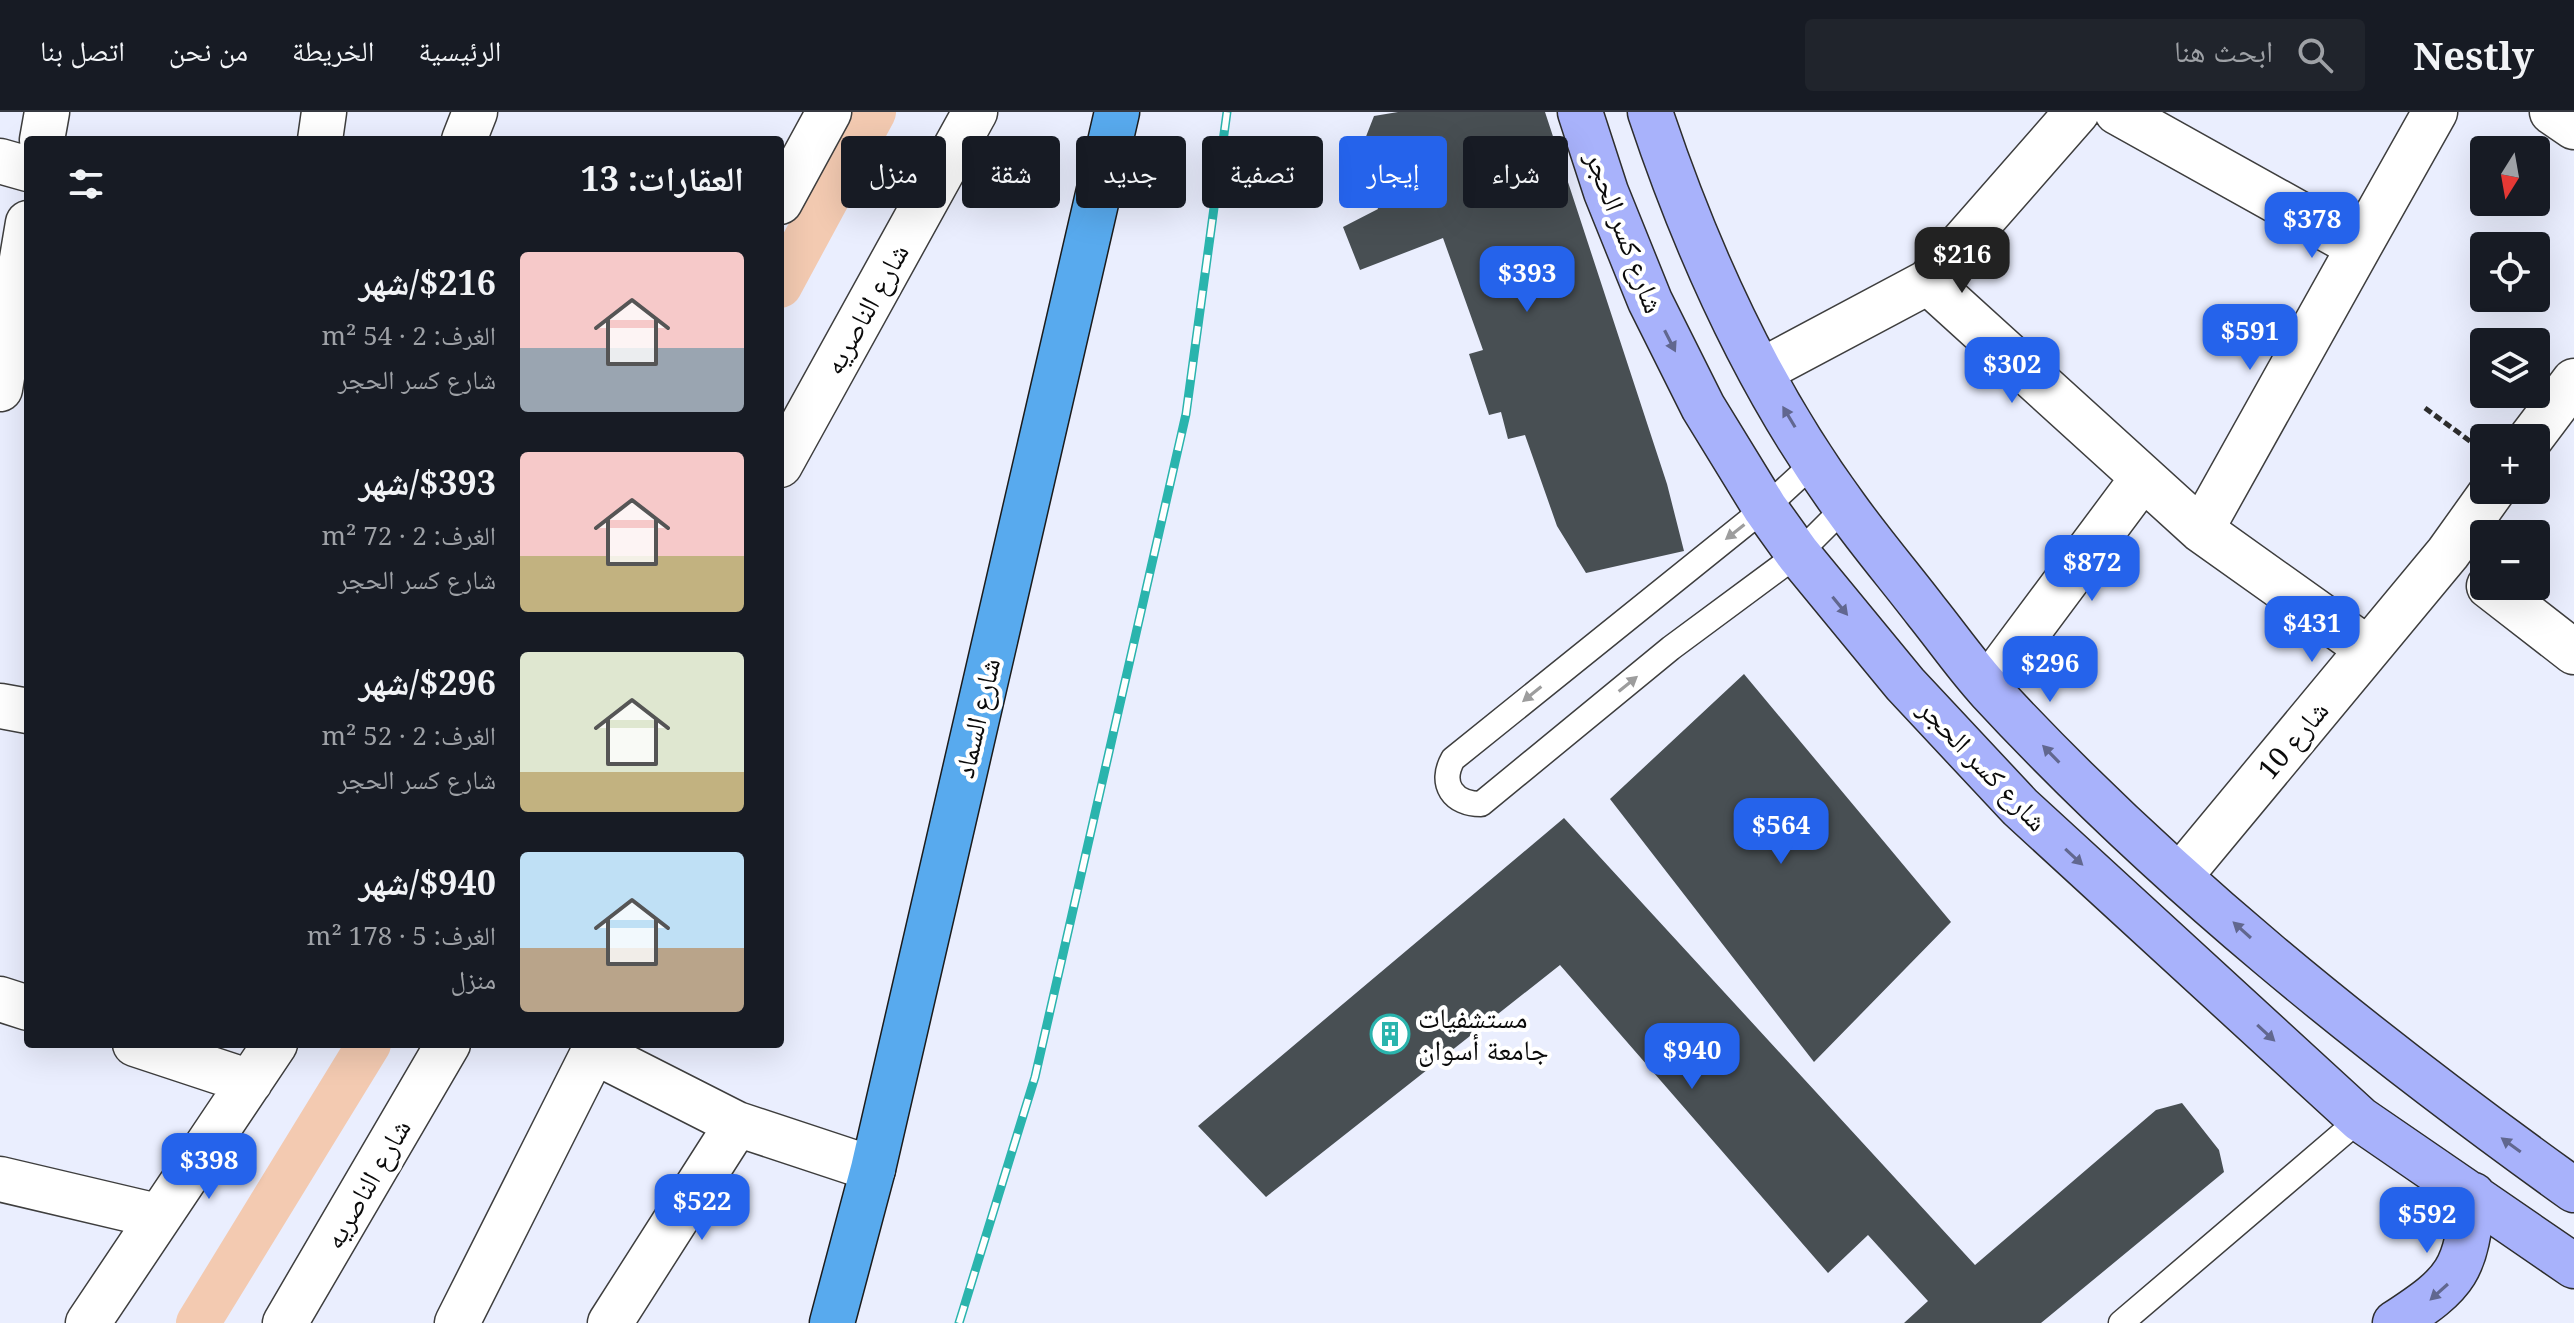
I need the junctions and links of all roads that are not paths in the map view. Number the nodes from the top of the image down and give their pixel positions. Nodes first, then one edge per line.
1 (47, 112) edge
2 (324, 112) edge
3 (475, 112) edge
4 (829, 112) edge
5 (975, 112) edge
6 (1117, 112) edge
7 (1580, 112) edge
8 (1650, 112) edge
9 (2077, 112) edge
10 (2117, 112) edge
11 (2435, 112) edge
12 (2552, 112) edge
13 (2574, 127) edge
14 (43, 136) edge
15 (321, 136) edge
16 (466, 136) edge
17 (0, 161) edge
18 (24, 168) edge
19 (784, 195) edge
20 (24, 247) edge
21 (2359, 247) junction
22 (1928, 282) junction
23 (1761, 371) junction
24 (2574, 381) edge
25 (0, 389) edge
26 (2542, 424) edge
27 (784, 458) edge
28 (1815, 462) junction
29 (2142, 479) junction
30 (2483, 504) edge
31 (1845, 507) junction
32 (1765, 508) junction
33 (2201, 530) junction
34 (2448, 553) junction
35 (1798, 554) junction
36 (2470, 571) edge
37 (2507, 600) edge
38 (2368, 649) junction
39 (2574, 652) edge
40 (1987, 687) junction
41 (0, 706) edge
42 (24, 710) edge
43 (2180, 876) junction
44 (0, 999) edge
45 (24, 1007) edge
46 (147, 1048) edge
47 (272, 1048) edge
48 (446, 1048) edge
49 (250, 1082) junction
50 (2360, 1119) junction
51 (737, 1124) junction
52 (873, 1169) junction
53 (0, 1179) edge
54 (2574, 1190) edge
55 (2473, 1195) junction
56 (157, 1216) junction
57 (2574, 1266) edge
58 (88, 1323) edge
59 (285, 1323) edge
60 (457, 1323) edge
61 (610, 1323) edge
62 (832, 1323) edge
63 (2121, 1323) edge
64 (2395, 1323) edge

1 - 14 street
2 - 15 street
3 - 16 street
4 - 19 street
5 - 27 street, شارع الناصريه
6 - 52 highway, شارع السماد
7 -> 32 main road, شارع كسر الحجر
8 - 23 main road, شارع كسر الحجر
9 - 22 street
10 - 21 street
11 - 21 street
12 - 13 street
17 - 18 street
20 - 25 street
21 - 33 street
22 - 23 street
22 - 29 street
28 -> 23 main road, شارع كسر الحجر
24 - 26 street
28 - 31 main road, شارع كسر الحجر
28 - 32 lane
29 - 33 street
29 - 40 street
30 - 34 street, شارع 10
31 - 35 lane
31 - 40 main road, شارع كسر الحجر
32 - 35 main road, شارع كسر الحجر
32 -> 35 lane
33 - 38 street
34 - 36 street
34 - 38 street, شارع 10
35 -> 50 main road, شارع كسر الحجر
37 - 39 street
38 - 43 street, شارع 10
43 -> 40 main road, شارع كسر الحجر
41 - 42 street
54 -> 43 main road, شارع كسر الحجر
44 - 45 street
46 - 49 street
47 - 49 street
48 - 59 street, شارع الناصريه
49 - 56 street
50 - 55 main road, شارع كسر الحجر
50 - 63 lane
51 - 52 street
51 - 60 street
51 - 61 street
52 - 62 highway, شارع السماد
53 - 56 street
55 - 57 main road, شارع كسر الحجر
55 -> 64 main road
56 - 58 street

